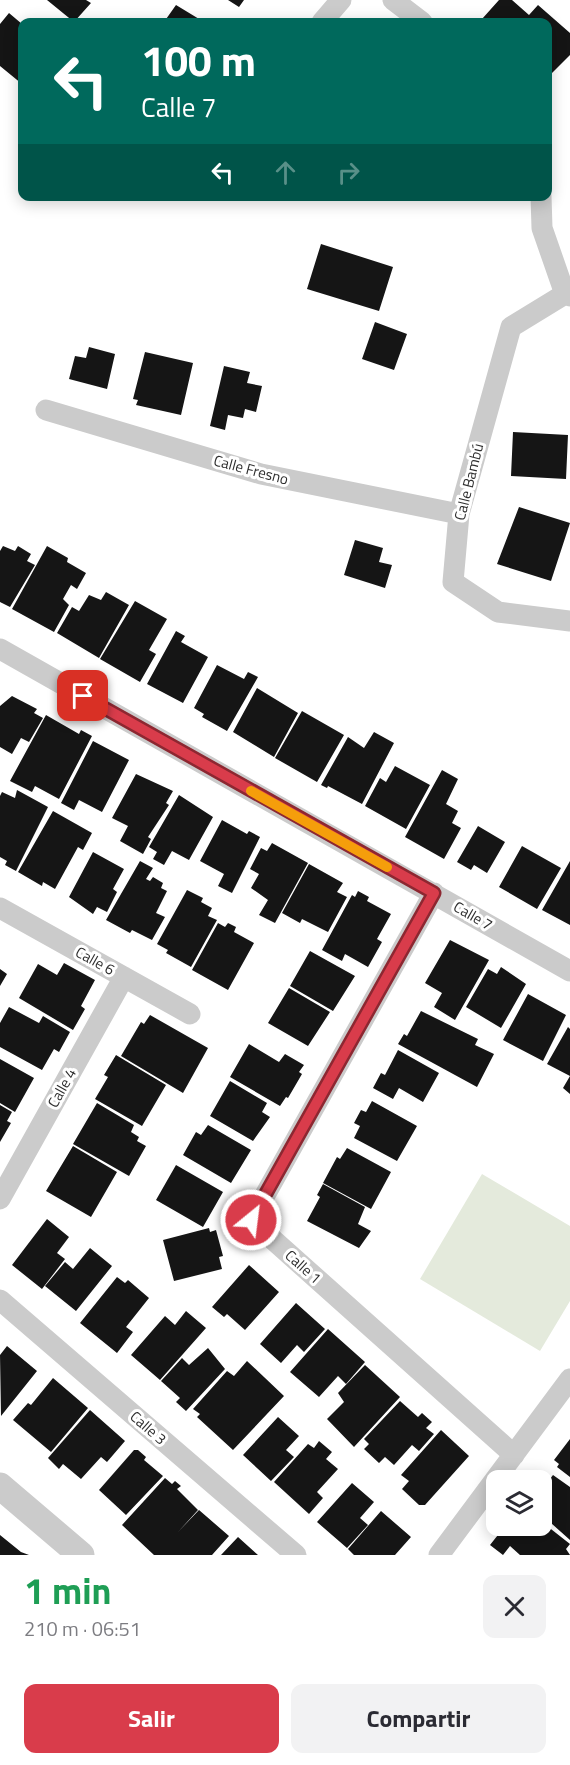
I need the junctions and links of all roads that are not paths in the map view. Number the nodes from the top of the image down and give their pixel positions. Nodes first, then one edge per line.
1 (341, 0) edge
2 (393, 0) edge
3 (325, 18) edge
4 (417, 18) edge
5 (541, 201) edge
6 (568, 295) edge
7 (46, 410) dead end
8 (459, 514) junction
9 (570, 621) edge
10 (0, 649) edge
11 (434, 893) junction
12 (0, 908) edge
13 (570, 971) edge
14 (124, 977) junction
15 (190, 1014) dead end
16 (0, 1199) edge
17 (0, 1300) edge
18 (570, 1379) edge
19 (514, 1455) junction
20 (0, 1486) edge
21 (81, 1555) edge
22 (296, 1555) edge
23 (439, 1555) edge

1 - 3 street
2 - 4 street
5 - 6 street
6 - 8 street, Calle Bambú
7 - 8 street, Calle Fresno
8 - 9 street, Calle Bambú
10 - 11 street, Calle 7
11 - 13 street, Calle 7
11 - 19 street, Calle 1
12 - 14 street, Calle 6
14 - 15 street, Calle 6
14 - 16 street, Calle 4
17 - 22 street, Calle 3
18 - 19 street
19 - 23 street
20 - 21 street

